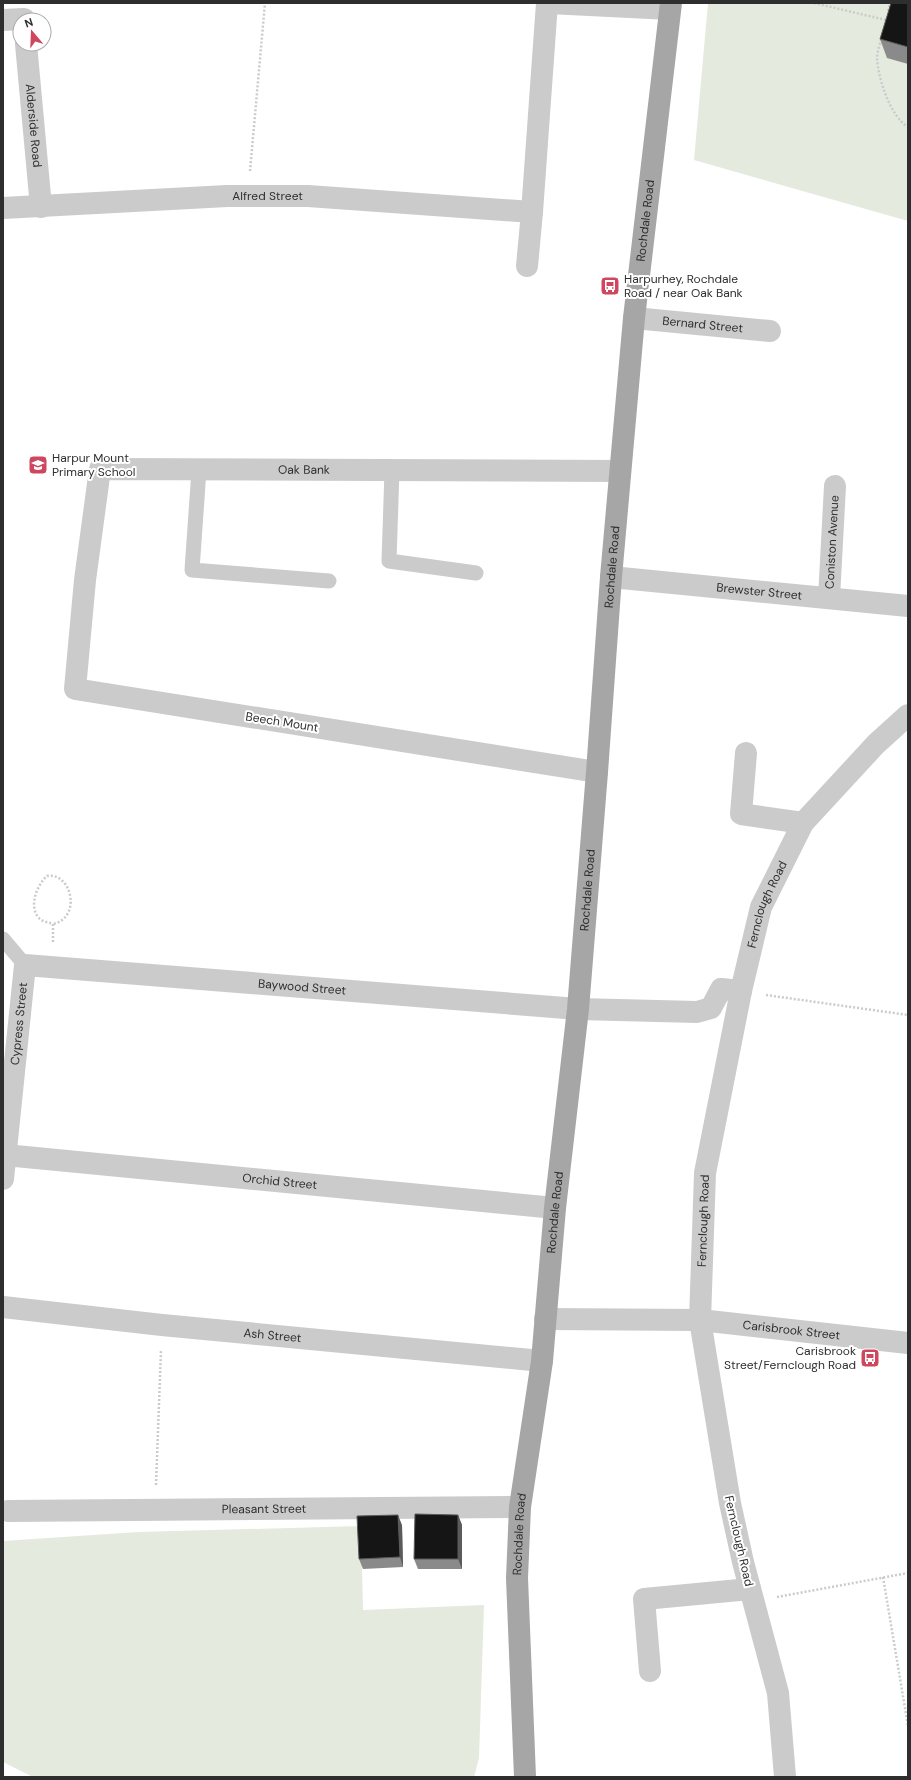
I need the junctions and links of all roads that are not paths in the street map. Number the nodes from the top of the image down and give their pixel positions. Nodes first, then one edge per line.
1 (548, 3) edge
2 (671, 6) edge
3 (27, 52) edge
4 (41, 206) junction
5 (3, 208) edge
6 (532, 212) junction
7 (527, 266) dead end
8 (634, 318) junction
9 (770, 330) dead end
10 (199, 470) junction
11 (392, 470) junction
12 (620, 472) junction
13 (835, 486) dead end
14 (476, 573) dead end
15 (611, 578) junction
16 (85, 580) joint
17 (329, 581) dead end
18 (829, 598) junction
19 (908, 606) edge
20 (908, 714) edge
21 (746, 753) dead end
22 (597, 772) junction
23 (802, 823) junction
24 (3, 939) edge
25 (25, 965) junction
26 (741, 991) junction
27 (578, 1009) junction
28 (5, 1155) junction
29 (3, 1179) edge
30 (555, 1208) junction
31 (3, 1307) edge
32 (545, 1319) junction
33 (700, 1320) junction
34 (908, 1343) edge
35 (542, 1361) junction
36 (520, 1507) junction
37 (8, 1511) dead end
38 (752, 1595) junction
39 (650, 1671) dead end
40 (525, 1777) edge
41 (785, 1777) edge

1 - 2 street
1 - 6 street
2 - 8 main road, Rochdale Road
3 - 4 street, Alderside Road
4 - 5 street, Alfred Street
4 - 6 street, Alfred Street
6 - 7 street
8 - 9 street, Bernard Street
8 - 12 main road, Rochdale Road
10 - 11 street, Oak Bank
10 - 16 street, Oak Bank
10 - 17 lane
11 - 12 street, Oak Bank
11 - 14 lane
12 - 15 main road, Rochdale Road
13 - 18 street, Coniston Avenue
15 - 18 street, Brewster Street
15 - 22 main road, Rochdale Road
16 - 22 street, Beech Mount
18 - 19 street, Brewster Street
20 - 23 street, Fernclough Road
21 - 23 street
22 - 27 main road, Rochdale Road
23 - 26 street, Fernclough Road
24 - 25 lane
25 - 27 street, Baywood Street
25 - 28 street, Cypress Street
26 - 27 street, Baywood Street
26 - 33 street, Fernclough Road
27 - 30 main road, Rochdale Road
28 - 29 street, Cypress Street
28 - 30 street, Orchid Street
30 - 32 main road, Rochdale Road
31 - 35 street, Ash Street
32 - 33 street, Carisbrook Street
32 - 35 main road, Rochdale Road
33 - 34 street, Carisbrook Street
33 - 38 street, Fernclough Road
35 - 36 main road, Rochdale Road
36 - 37 street, Pleasant Street
36 - 40 main road, Rochdale Road
38 - 39 street
38 - 41 street, Fernclough Road

